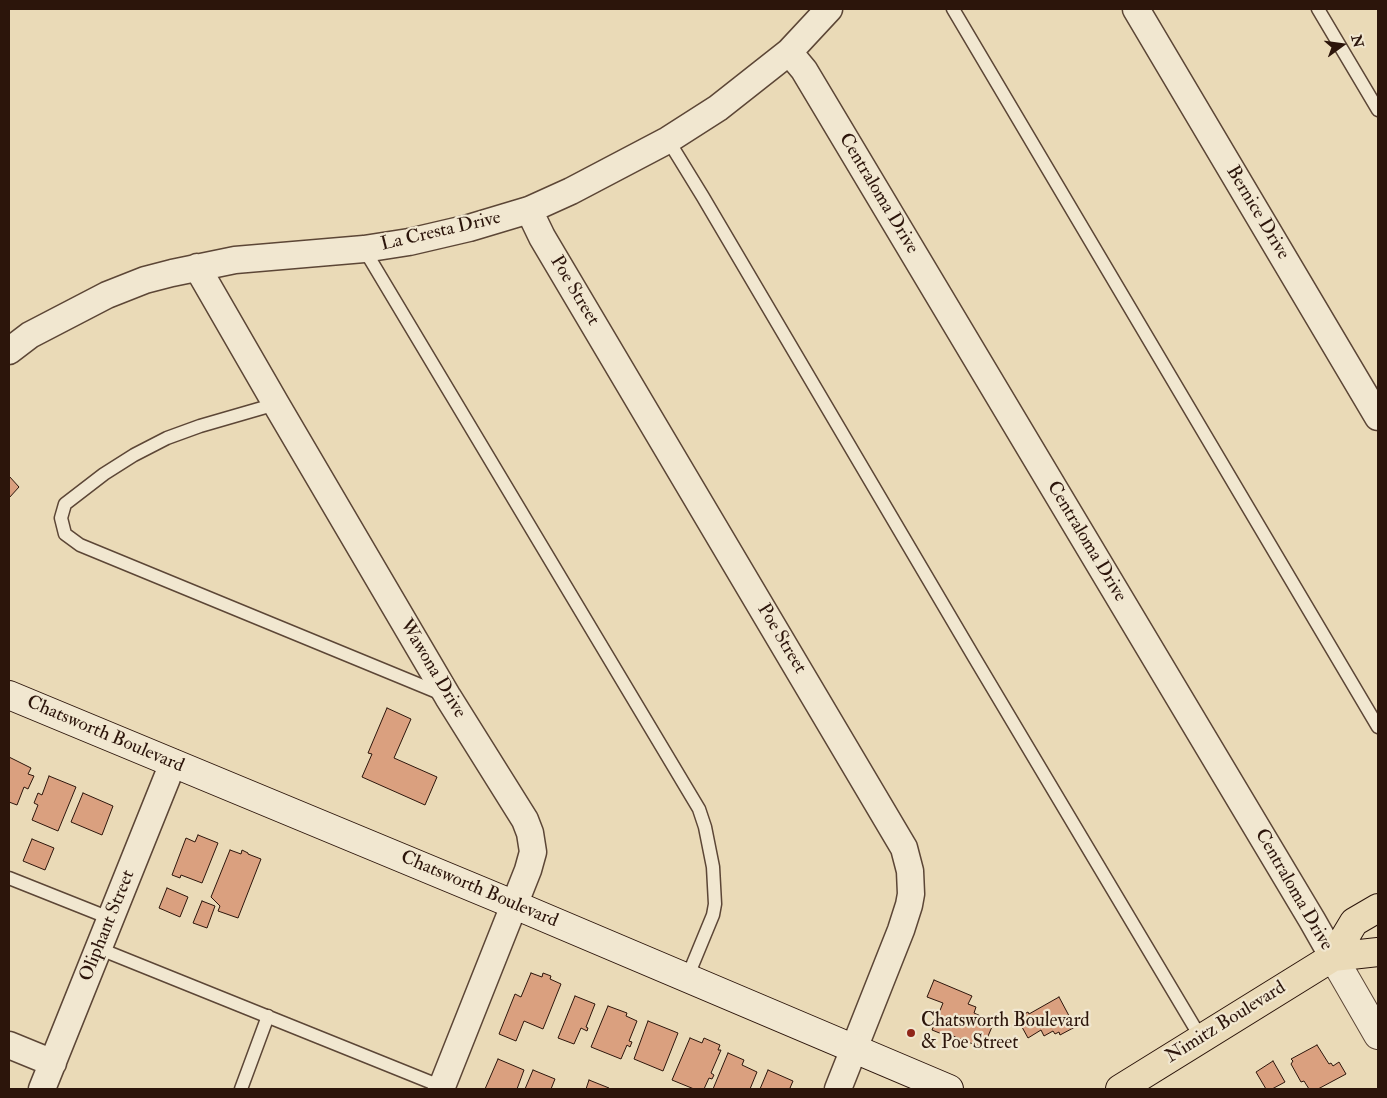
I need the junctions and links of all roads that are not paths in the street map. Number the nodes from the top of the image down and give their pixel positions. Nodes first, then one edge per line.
1 (829, 9) edge
2 (952, 9) edge
3 (1136, 9) edge
4 (1318, 9) edge
5 (789, 52) junction
6 (1378, 110) edge
7 (668, 140) junction
8 (528, 210) junction
9 (364, 249) junction
10 (197, 267) junction
11 (9, 351) edge
12 (276, 404) junction
13 (1378, 417) edge
14 (9, 695) edge
15 (448, 697) junction
16 (1378, 727) edge
17 (173, 763) junction
18 (9, 878) edge
19 (515, 905) junction
20 (1378, 908) edge
21 (112, 919) junction
22 (100, 949) junction
23 (1378, 952) edge
24 (1333, 957) junction
25 (687, 978) junction
26 (268, 1016) junction
27 (1378, 1035) edge
28 (1201, 1038) junction
29 (9, 1045) edge
30 (855, 1049) junction
31 (53, 1063) junction
32 (42, 1089) edge
33 (240, 1089) edge
34 (443, 1089) edge
35 (838, 1089) edge
36 (949, 1089) edge
37 (1120, 1089) edge

1 - 5 street, La Cresta Drive
2 - 16 lane
3 - 13 street, Bernice Drive
4 - 6 lane
5 - 7 street, La Cresta Drive
5 - 24 street, Centraloma Drive
7 - 8 street, La Cresta Drive
7 - 28 lane
8 - 9 street, La Cresta Drive
8 - 30 street, Poe Street
9 - 10 street, La Cresta Drive
9 - 25 lane
10 - 11 street, La Cresta Drive
10 - 12 street, Wawona Drive
12 - 15 street, Wawona Drive
12 - 15 lane
14 - 17 main road, Chatsworth Boulevard
15 - 19 street, Wawona Drive
17 - 19 main road, Chatsworth Boulevard
17 - 21 street, Oliphant Street
18 - 21 lane
19 - 25 main road, Chatsworth Boulevard
19 - 34 street, Wawona Drive
20 - 24 main road, Nimitz Boulevard
21 - 22 street, Oliphant Street
22 - 26 lane
22 - 31 street, Oliphant Street
23 - 24 main road, Nimitz Boulevard
24 - 27 main road, Centraloma Drive
24 - 28 main road, Nimitz Boulevard
25 - 30 main road, Chatsworth Boulevard
26 - 33 lane
26 - 34 lane
28 - 37 main road, Nimitz Boulevard
29 - 31 street
30 - 35 street, Poe Street
30 - 36 main road, Chatsworth Boulevard
31 - 32 street, Oliphant Street

